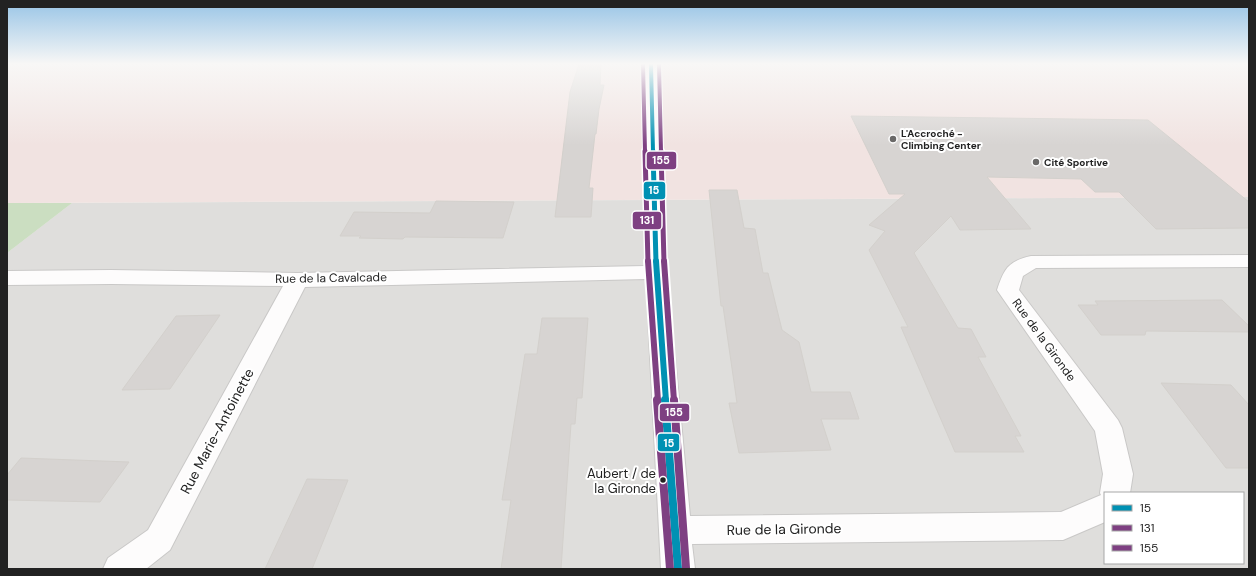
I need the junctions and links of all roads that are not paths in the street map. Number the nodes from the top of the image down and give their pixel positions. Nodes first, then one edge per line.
1 (652, 91) edge
2 (1249, 261) edge
3 (656, 272) junction
4 (7, 278) edge
5 (297, 280) junction
6 (1115, 492) edge
7 (1104, 507) edge
8 (676, 530) junction
9 (120, 569) edge
10 (678, 569) edge

1 - 3 street
2 - 6 street, Rue de la Gironde
3 - 5 street, Rue de la Cavalcade
3 - 8 street
4 - 5 street, Rue de la Cavalcade
5 - 9 street, Rue Marie-Antoinette
7 - 8 street, Rue de la Gironde
8 - 10 street

